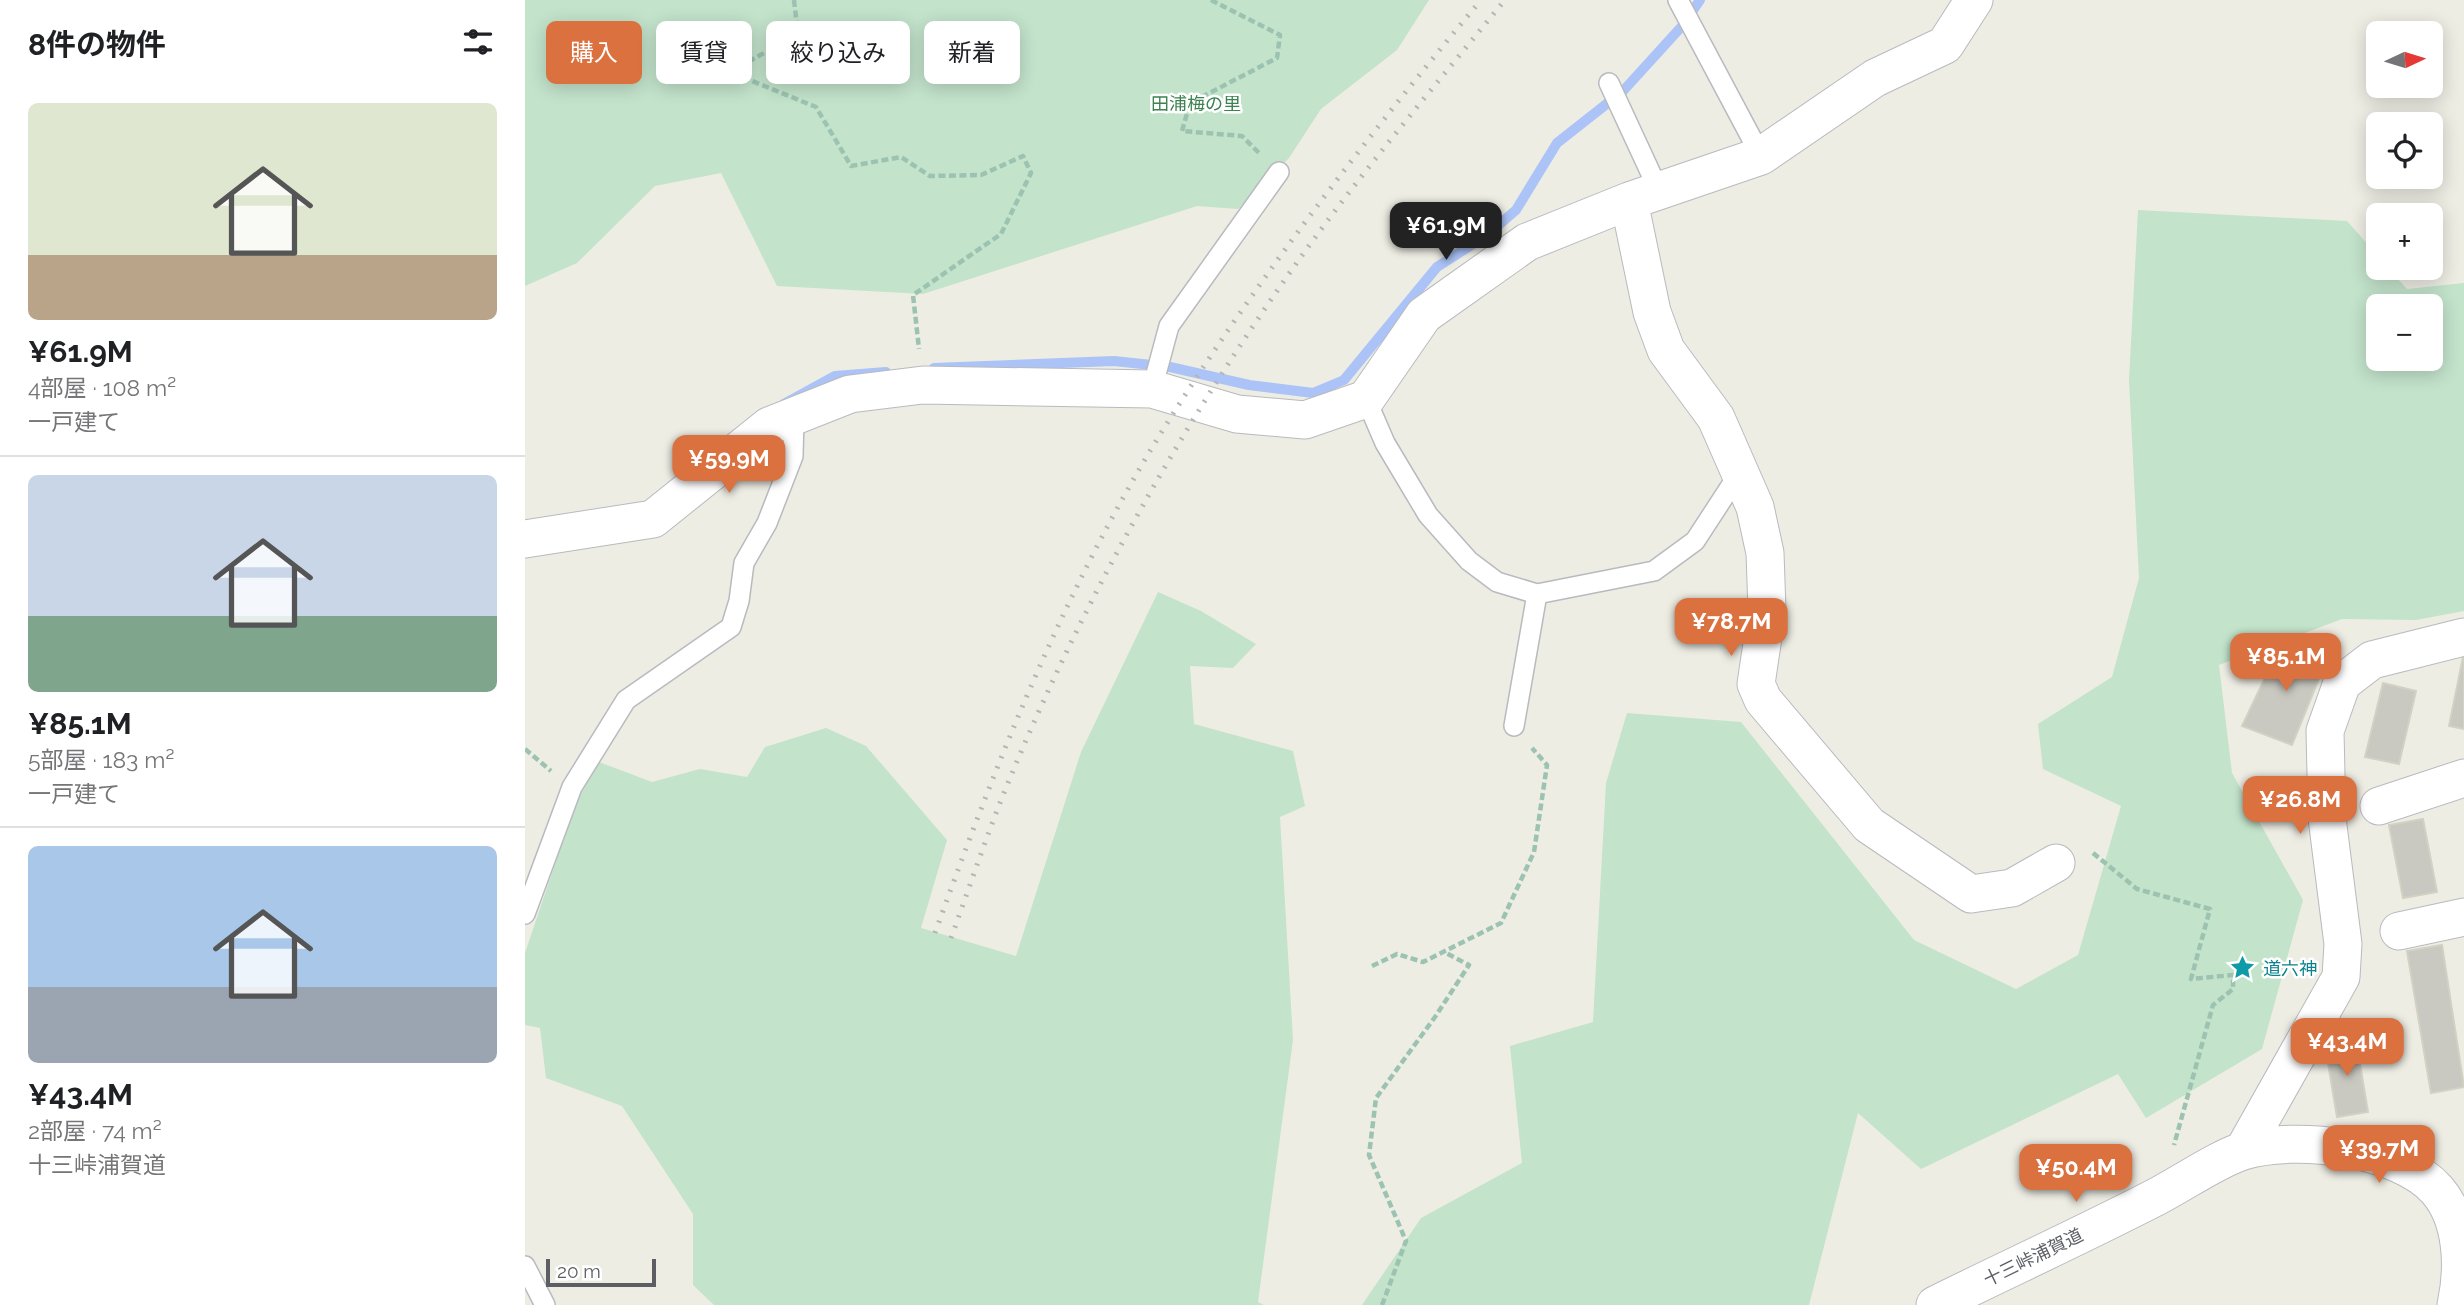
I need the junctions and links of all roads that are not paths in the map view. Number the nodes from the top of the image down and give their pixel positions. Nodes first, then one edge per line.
1 (1678, 0) edge
2 (1974, 0) edge
3 (1609, 83) dead end
4 (1761, 156) junction
5 (1279, 172) dead end
6 (1644, 196) junction
7 (1152, 389) junction
8 (1366, 399) junction
9 (794, 416) junction
10 (1740, 472) junction
11 (525, 539) edge
12 (1537, 594) junction
13 (2464, 637) edge
14 (1514, 726) road end
15 (2464, 778) edge
16 (2379, 806) dead end
17 (2056, 863) road end
18 (525, 914) edge
19 (2464, 917) edge
20 (2399, 931) dead end
21 (2243, 1151) junction
22 (525, 1266) edge
23 (545, 1305) edge
24 (1935, 1305) edge
25 (2456, 1305) edge

1 - 4 lane
2 - 4 street
3 - 6 lane
4 - 6 street
5 - 7 lane
6 - 8 street
6 - 10 street
7 - 8 street
7 - 9 street
8 - 12 lane
9 - 11 street
9 - 18 lane
10 - 12 lane
10 - 17 street
12 - 14 lane
13 - 21 street
15 - 16 street
19 - 20 street
21 - 24 street, 十三峠浦賀道
21 - 25 street
22 - 23 lane

